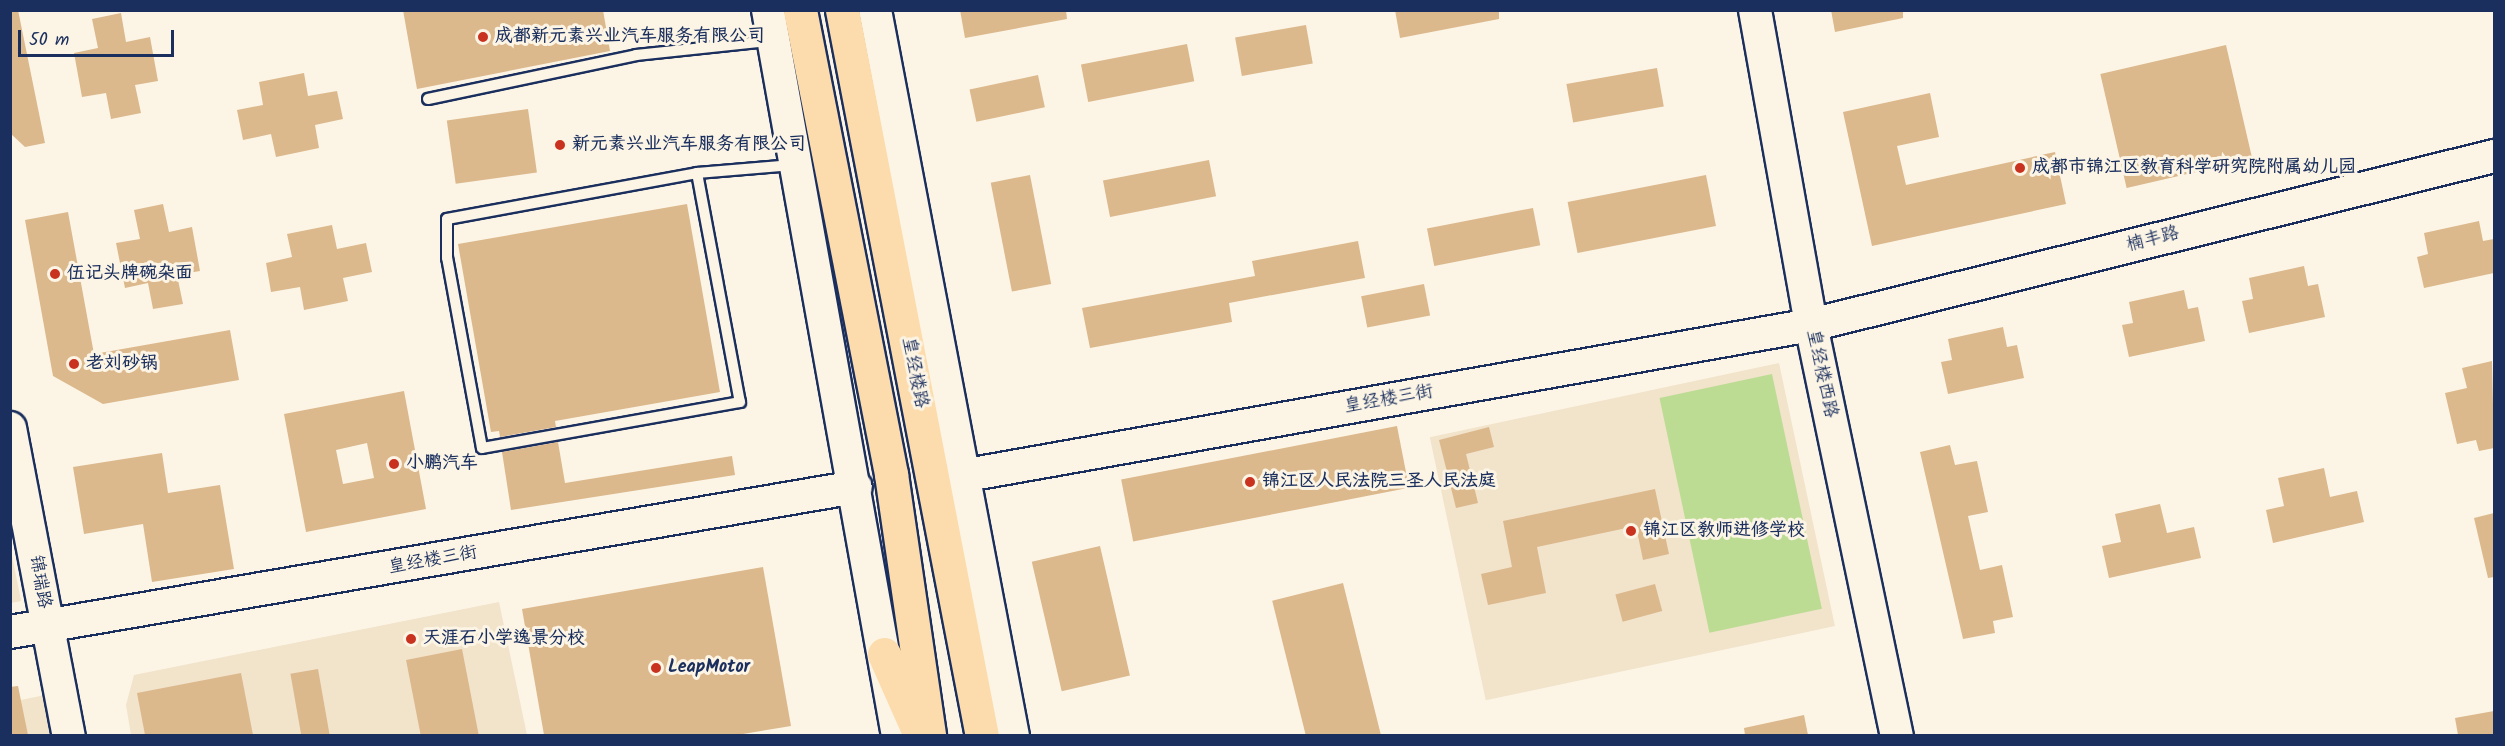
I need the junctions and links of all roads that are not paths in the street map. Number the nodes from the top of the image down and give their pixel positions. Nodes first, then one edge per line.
1 (800, 10) edge
2 (842, 10) edge
3 (875, 10) edge
4 (1755, 10) edge
5 (770, 26) edge
6 (428, 99) dead end
7 (2494, 156) edge
8 (797, 165) junction
9 (697, 173) junction
10 (1811, 325) junction
11 (10, 428) edge
12 (966, 475) junction
13 (856, 487) junction
14 (47, 628) junction
15 (10, 632) edge
16 (884, 654) junction
17 (69, 735) edge
18 (898, 735) edge
19 (920, 735) edge
20 (929, 735) edge
21 (982, 735) edge
22 (1013, 735) edge
23 (1897, 735) edge

1 - 20 highway
2 - 21 highway, 皇经楼路
3 - 12 street
4 - 10 street, 皇经楼西路
5 - 6 lane
5 - 8 street
7 - 10 street, 楠丰路
8 - 9 lane
8 - 13 street
9 - 9 lane
10 - 12 street, 皇经楼三街
10 - 23 street, 皇经楼西路
11 - 14 street, 锦瑞路
12 - 22 street
13 - 14 street, 皇经楼三街
13 - 16 street
14 - 15 street, 皇经楼三街
14 - 17 street, 锦瑞路
16 - 18 street
16 - 19 highway

